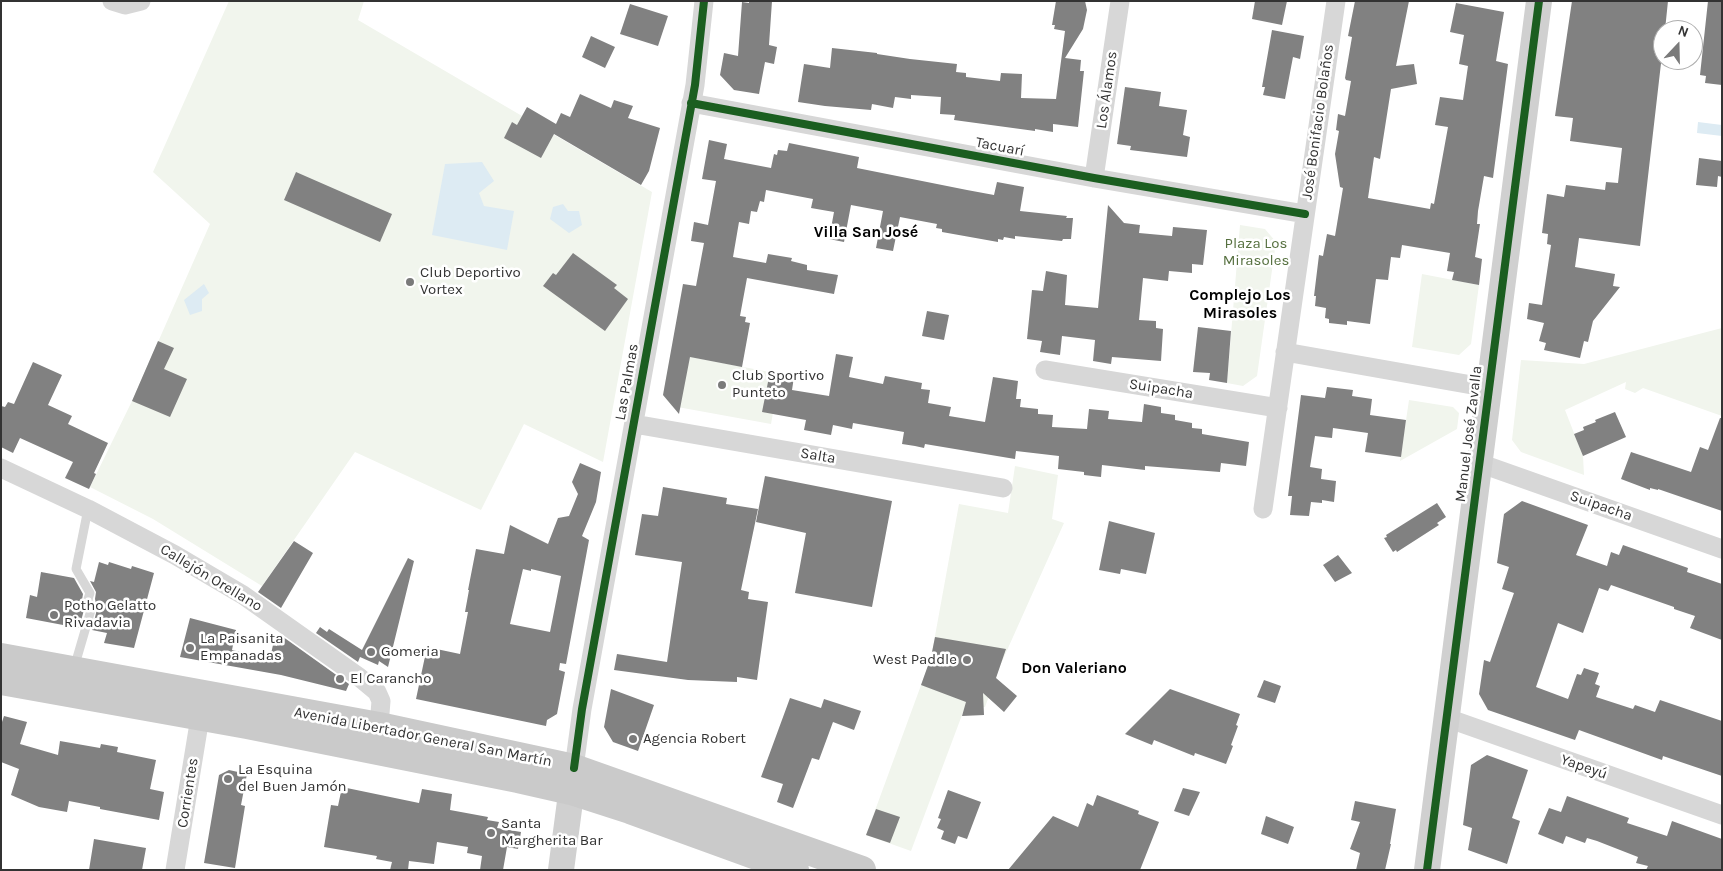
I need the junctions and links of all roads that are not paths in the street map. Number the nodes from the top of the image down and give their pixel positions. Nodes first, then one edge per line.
1 (141, 1) edge
2 (704, 1) edge
3 (1120, 1) edge
4 (1336, 1) edge
5 (1539, 1) edge
6 (113, 2) edge
7 (691, 103) junction
8 (1094, 178) junction
9 (1305, 214) junction
10 (1285, 352) junction
11 (1045, 370) dead end
12 (1489, 388) junction
13 (1278, 408) junction
14 (634, 424) junction
15 (1479, 463) junction
16 (1, 468) edge
17 (1003, 488) dead end
18 (88, 509) junction
19 (1263, 509) dead end
20 (1722, 548) edge
21 (1, 657) edge
22 (74, 670) junction
23 (1, 681) edge
24 (202, 705) junction
25 (1447, 718) junction
26 (378, 726) junction
27 (573, 780) junction
28 (1722, 815) edge
29 (176, 870) edge
30 (560, 870) edge
31 (795, 870) edge
32 (862, 870) edge
33 (1427, 870) edge

1 - 6 street
2 - 7 street, Las Palmas
3 - 8 street, Los Álamos
4 - 9 street, José Bonifacio Bolaños
5 - 12 street, Manuel José Zavalla
7 - 8 street, Tacuarí
7 - 14 street, Las Palmas
8 - 9 street, Tacuarí
9 - 10 street, José Bonifacio Bolaños
10 - 12 street
10 - 13 street, José Bonifacio Bolaños
11 - 13 street, Suipacha
12 - 15 street, Manuel José Zavalla
13 - 19 street, José Bonifacio Bolaños
14 - 17 street, Salta
14 - 27 street, Las Palmas
15 - 20 street, Suipacha
15 - 25 street, Manuel José Zavalla
16 - 18 street, Callejón Orellano
18 - 22 lane
18 - 26 street, Callejón Orellano
21 - 22 main road, Avenida Libertador General San Martín
22 - 24 main road, Avenida Libertador General San Martín
23 - 24 main road, Avenida Libertador General San Martín
24 - 26 main road, Avenida Libertador General San Martín
24 - 27 main road, Avenida Libertador General San Martín
24 - 29 street, Corrientes
25 - 28 street, Yapeyú
25 - 33 street, Manuel José Zavalla
26 - 27 main road, Avenida Libertador General San Martín
27 - 30 street
27 - 31 main road, Avenida Libertador General San Martín
27 - 32 main road, Avenida Libertador General San Martín

